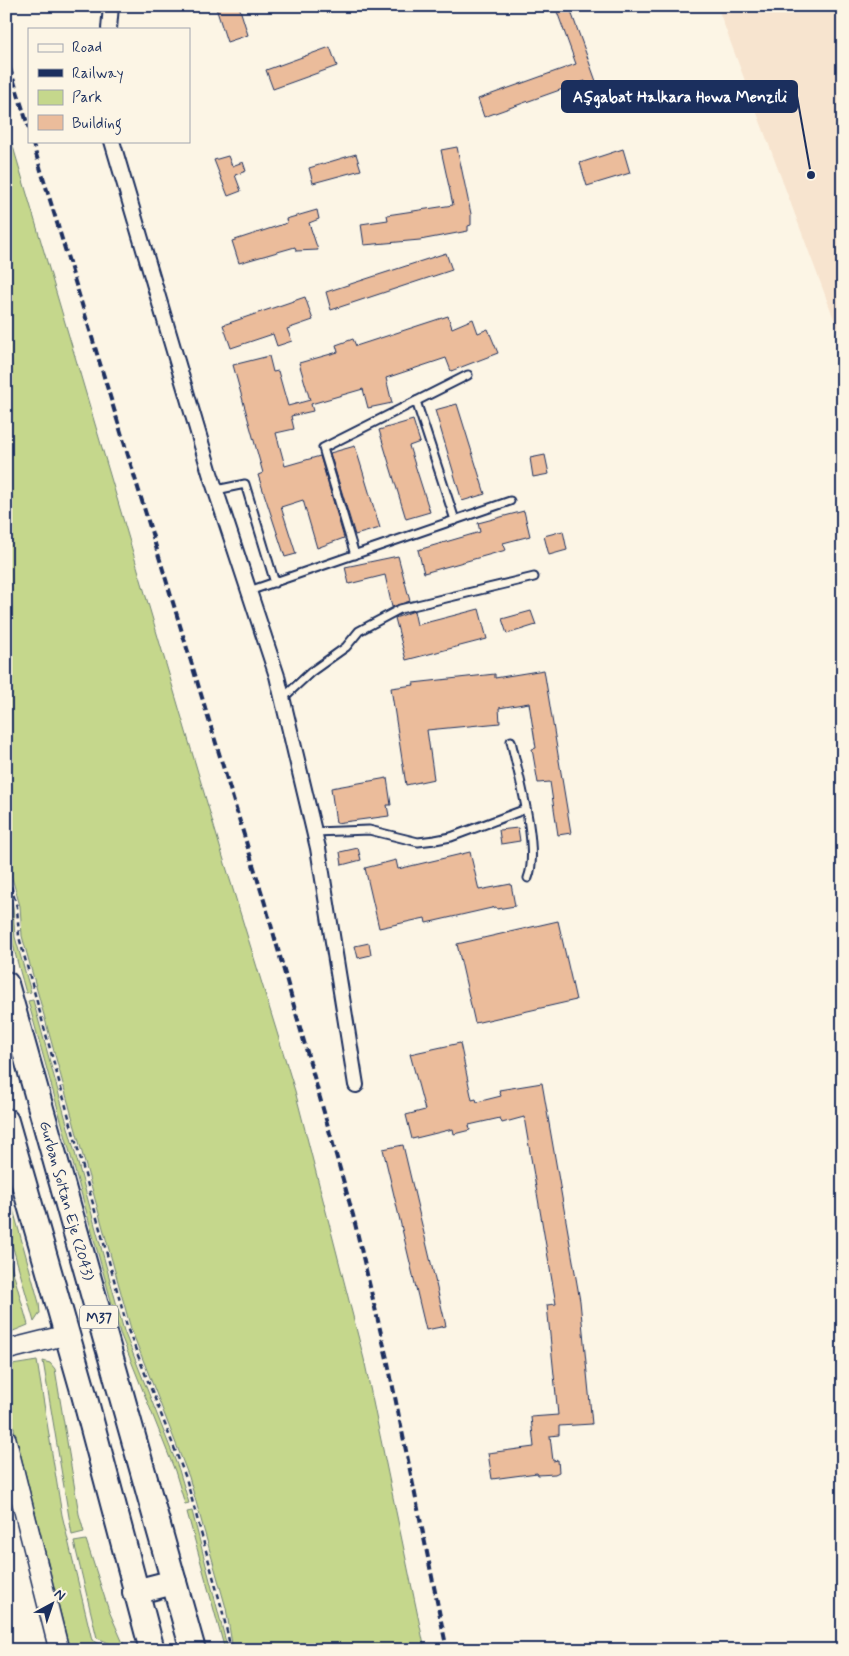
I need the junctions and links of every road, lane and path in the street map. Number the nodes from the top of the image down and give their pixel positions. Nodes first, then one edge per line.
1 (111, 6) edge
2 (110, 28) edge
3 (112, 142) edge
4 (468, 375) dead end
5 (416, 402) junction
6 (216, 490) junction
7 (510, 501) dead end
8 (455, 520) junction
9 (355, 555) junction
10 (534, 577) dead end
11 (274, 583) junction
12 (249, 591) junction
13 (282, 698) junction
14 (511, 741) dead end
15 (526, 809) junction
16 (314, 832) junction
17 (6, 869) edge
18 (528, 878) dead end
19 (6, 984) edge
20 (356, 1085) dead end
21 (6, 1121) edge
22 (66, 1335) junction
23 (6, 1350) edge
24 (6, 1439) edge
25 (174, 1582) junction
26 (135, 1592) junction
27 (59, 1650) edge
28 (152, 1650) edge
29 (192, 1650) edge
30 (231, 1650) edge

1 - 2 street
3 - 6 street
4 - 5 lane
5 - 8 lane
5 - 9 lane
6 - 11 lane
6 - 12 street
7 - 8 lane
8 - 9 lane
9 - 11 lane
10 - 13 lane
11 - 12 lane
12 - 13 street
13 - 16 street
14 - 15 lane
15 - 16 lane
15 - 18 lane
16 - 20 street
17 - 30 path
19 - 25 highway, Gurban Soltan Eje (2043) / M37
21 - 22 highway, M37
22 - 23 street
22 - 26 highway, M37
24 - 27 street
25 - 26 highway
25 - 29 highway, Gurban Soltan Eje (2043) / M37
26 - 28 highway, M37

